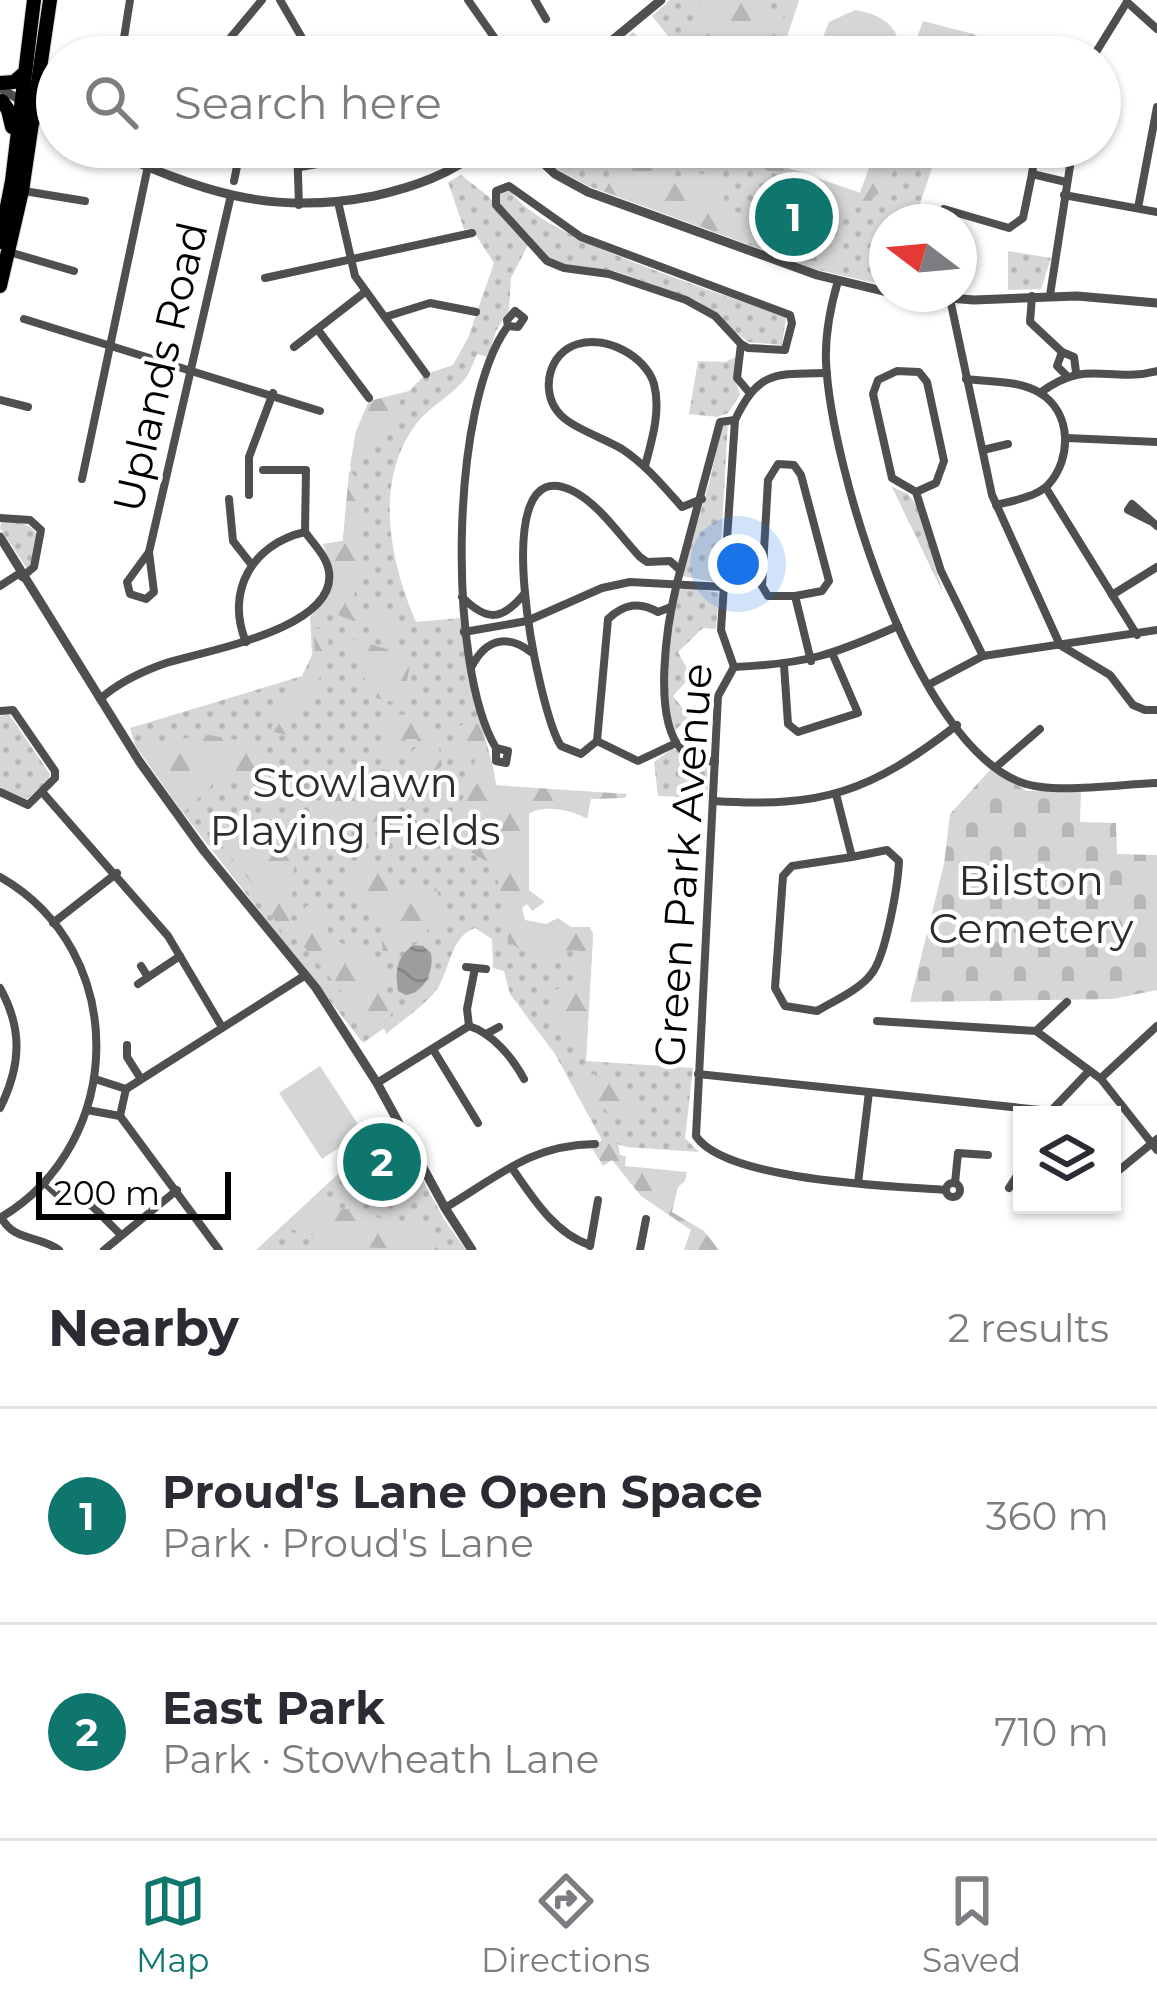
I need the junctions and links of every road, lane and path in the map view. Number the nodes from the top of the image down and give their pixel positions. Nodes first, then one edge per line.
1 (34, 0) edge
2 (50, 0) edge
3 (130, 0) edge
4 (262, 0) edge
5 (280, 0) edge
6 (535, 0) edge
7 (661, 0) edge
8 (470, 1) edge
9 (1127, 1) edge
10 (546, 19) dead end
11 (1157, 29) edge
12 (44, 30) junction
13 (43, 36) edge
14 (44, 36) edge
15 (124, 36) edge
16 (232, 36) edge
17 (297, 36) edge
18 (494, 36) edge
19 (617, 36) edge
20 (1106, 36) edge
21 (36, 65) edge
22 (22, 75) junction
23 (0, 86) edge
24 (1, 100) edge
25 (1157, 106) edge
26 (26, 108) junction
27 (36, 114) edge
28 (36, 136) edge
29 (28, 146) junction
30 (148, 168) edge
31 (154, 168) edge
32 (242, 168) edge
33 (300, 168) edge
34 (454, 168) edge
35 (549, 168) edge
36 (1033, 168) edge
37 (1069, 168) edge
38 (1032, 174) junction
39 (234, 181) dead end
40 (1066, 182) junction
41 (11, 187) edge
42 (231, 195) junction
43 (1064, 195) junction
44 (85, 201) dead end
45 (338, 202) junction
46 (299, 206) junction
47 (1138, 208) junction
48 (1157, 212) edge
49 (977, 222) edge
50 (472, 233) dead end
51 (4, 247) edge
52 (350, 258) junction
53 (74, 271) dead end
54 (265, 278) dead end
55 (838, 281) junction
56 (0, 286) edge
57 (869, 288) edge
58 (365, 292) junction
59 (1049, 295) junction
60 (1032, 296) junction
61 (977, 298) edge
62 (1157, 303) edge
63 (476, 312) dead end
64 (953, 312) edge
65 (385, 317) junction
66 (24, 320) dead end
67 (508, 326) dead end
68 (318, 330) junction
69 (741, 344) junction
70 (110, 346) junction
71 (294, 346) dead end
72 (1062, 352) junction
73 (1157, 370) edge
74 (190, 373) junction
75 (826, 373) junction
76 (426, 374) dead end
77 (1071, 374) junction
78 (966, 379) junction
79 (748, 392) junction
80 (1040, 393) junction
81 (273, 394) junction
82 (363, 394) dead end
83 (0, 400) edge
84 (28, 407) dead end
85 (320, 411) dead end
86 (735, 420) junction
87 (1067, 438) junction
88 (1157, 442) edge
89 (1008, 444) dead end
90 (983, 450) junction
91 (645, 466) junction
92 (263, 470) dead end
93 (82, 479) dead end
94 (1046, 488) junction
95 (916, 492) junction
96 (248, 495) dead end
97 (230, 499) dead end
98 (702, 499) junction
99 (996, 506) junction
100 (682, 508) junction
101 (0, 518) edge
102 (693, 530) junction
103 (305, 532) junction
104 (0, 537) edge
105 (688, 546) junction
106 (148, 552) junction
107 (670, 561) junction
108 (251, 564) junction
109 (1157, 567) edge
110 (680, 570) junction
111 (21, 575) junction
112 (677, 584) junction
113 (0, 586) edge
114 (724, 587) junction
115 (525, 593) junction
116 (1112, 595) junction
117 (461, 596) junction
118 (795, 596) junction
119 (671, 607) junction
120 (658, 612) junction
121 (527, 621) junction
122 (898, 626) junction
123 (669, 629) junction
124 (1157, 630) edge
125 (464, 632) junction
126 (1137, 635) junction
127 (246, 642) junction
128 (1060, 645) junction
129 (532, 653) junction
130 (833, 655) junction
131 (983, 656) junction
132 (811, 661) junction
133 (784, 664) junction
134 (471, 667) junction
135 (734, 667) junction
136 (928, 685) junction
137 (100, 699) junction
138 (1157, 710) edge
139 (0, 711) edge
140 (957, 725) junction
141 (1040, 729) dead end
142 (597, 741) junction
143 (676, 743) junction
144 (496, 748) dead end
145 (715, 762) junction
146 (996, 767) junction
147 (1157, 783) edge
148 (0, 792) edge
149 (43, 793) junction
150 (836, 794) junction
151 (714, 801) junction
152 (851, 857) junction
153 (117, 873) junction
154 (0, 877) edge
155 (53, 922) junction
156 (180, 956) junction
157 (140, 966) dead end
158 (476, 968) dead end
159 (148, 976) junction
160 (304, 976) junction
161 (138, 984) dead end
162 (0, 988) edge
163 (1067, 1002) dead end
164 (877, 1021) dead end
165 (469, 1026) junction
166 (1157, 1026) edge
167 (222, 1028) junction
168 (499, 1028) dead end
169 (1036, 1030) junction
170 (485, 1034) junction
171 (127, 1045) dead end
172 (434, 1051) junction
173 (1089, 1071) junction
174 (698, 1074) junction
175 (94, 1079) junction
176 (141, 1079) junction
177 (524, 1079) dead end
178 (1101, 1079) junction
179 (377, 1083) junction
180 (126, 1089) junction
181 (869, 1092) junction
182 (1056, 1106) edge
183 (0, 1108) edge
184 (1013, 1109) edge
185 (87, 1110) junction
186 (120, 1116) junction
187 (478, 1123) dead end
188 (595, 1144) dead end
189 (1155, 1144) edge
190 (988, 1155) dead end
191 (512, 1168) junction
192 (1121, 1169) edge
193 (1013, 1182) edge
194 (45, 1183) junction
195 (858, 1183) junction
196 (1009, 1188) dead end
197 (177, 1190) junction
198 (598, 1200) dead end
199 (445, 1208) junction
200 (1, 1217) edge
201 (646, 1219) dead end
202 (121, 1235) junction
203 (590, 1248) edge
204 (59, 1250) edge
205 (104, 1250) edge
206 (219, 1250) edge
207 (472, 1250) edge
208 (640, 1250) edge

1 - 22 highway
2 - 12 highway
3 - 15 street
4 - 16 street
5 - 17 street
6 - 10 street
7 - 19 street
8 - 18 street
9 - 11 street
9 - 20 street
12 - 13 highway
12 - 14 highway
21 - 26 highway
22 - 23 highway
22 - 26 highway
23 - 26 street
24 - 26 street
24 - 41 highway
25 - 47 street
26 - 27 street
26 - 29 highway
26 - 41 highway
28 - 29 highway
29 - 41 highway
30 - 70 street
31 - 42 street
32 - 39 street
33 - 46 street
34 - 45 street
35 - 55 street
36 - 38 street
37 - 40 street
38 - 40 street
38 - 49 street
40 - 43 street
41 - 44 street
41 - 51 highway
42 - 46 street
42 - 74 street, Uplands Road
43 - 47 street
43 - 59 street
45 - 46 street
45 - 52 street
47 - 48 street
50 - 52 street
51 - 53 street
51 - 56 highway
52 - 54 street
52 - 58 street
55 - 57 street
55 - 75 street
58 - 65 street
58 - 68 street
59 - 60 street
59 - 62 street
60 - 61 street
60 - 72 street
63 - 65 street
64 - 78 street
65 - 76 street
66 - 70 street
67 - 117 street
68 - 71 street
68 - 82 street
69 - 69 street
69 - 79 street
70 - 74 street
70 - 93 street
72 - 77 street
72 - 77 street
73 - 77 street
74 - 81 street
74 - 106 street, Uplands Road
75 - 79 street
75 - 122 street
77 - 80 street
78 - 80 street
78 - 90 street
79 - 86 street, Green Park Avenue
80 - 87 street
81 - 85 street
81 - 96 street
83 - 84 street
86 - 98 street
86 - 114 street, Green Park Avenue
87 - 88 street
87 - 94 street
89 - 90 street
90 - 99 street
91 - 91 street
91 - 100 street
92 - 103 street
94 - 99 street
94 - 116 street
95 - 95 street
95 - 131 street
97 - 108 street
98 - 100 street
98 - 102 street
99 - 128 street
100 - 102 street
101 - 111 street
102 - 105 street
103 - 108 street
103 - 127 street
104 - 111 street
105 - 107 street
105 - 110 street
106 - 106 street, Uplands Road
107 - 110 street
107 - 115 street
108 - 127 street
109 - 116 street
110 - 112 street
111 - 113 street
111 - 137 street
112 - 114 street
112 - 119 street
112 - 121 street
114 - 135 street, Green Park Avenue
115 - 117 street
115 - 121 street
116 - 126 street
117 - 125 street
118 - 118 street
118 - 132 street
119 - 120 street
119 - 123 street
120 - 123 street
120 - 142 street
121 - 125 street
121 - 129 street
122 - 130 street
122 - 136 street
123 - 143 street
124 - 126 street
125 - 134 street
126 - 128 street
127 - 137 street
128 - 131 street
128 - 138 street
129 - 134 street
129 - 142 street
130 - 132 street
130 - 133 street
131 - 136 street
132 - 133 street
133 - 135 street
134 - 144 street
135 - 145 street, Green Park Avenue
136 - 140 street
137 - 160 street
139 - 149 street
140 - 146 street
140 - 150 street
141 - 146 street
142 - 143 street
143 - 145 street
145 - 151 street, Green Park Avenue
146 - 147 street
148 - 149 street
149 - 153 street
150 - 151 street
150 - 152 street
151 - 174 street, Green Park Avenue
152 - 152 street
153 - 155 street
153 - 156 street
154 - 155 street
155 - 175 street
156 - 159 street
156 - 167 street
157 - 159 street
158 - 165 street
159 - 161 street
160 - 167 street
160 - 179 street
162 - 183 street
163 - 169 street
164 - 169 street
165 - 170 street
165 - 172 street
166 - 178 street
167 - 176 street
168 - 170 street
169 - 173 street
170 - 177 street
171 - 176 street
172 - 179 street
172 - 187 street
173 - 178 street
173 - 182 street
174 - 181 street
174 - 195 street, Green Park Avenue
175 - 180 street
175 - 185 street
176 - 180 street
178 - 189 street
179 - 199 street
180 - 186 street
181 - 184 street
181 - 195 street
185 - 186 street
185 - 194 street
186 - 197 street
188 - 191 street
189 - 192 street
190 - 195 street
191 - 199 street
191 - 203 street
193 - 196 street
194 - 200 street
194 - 202 street
197 - 202 street
197 - 206 street
198 - 203 street
199 - 207 street
200 - 204 street
201 - 208 street
202 - 205 street

